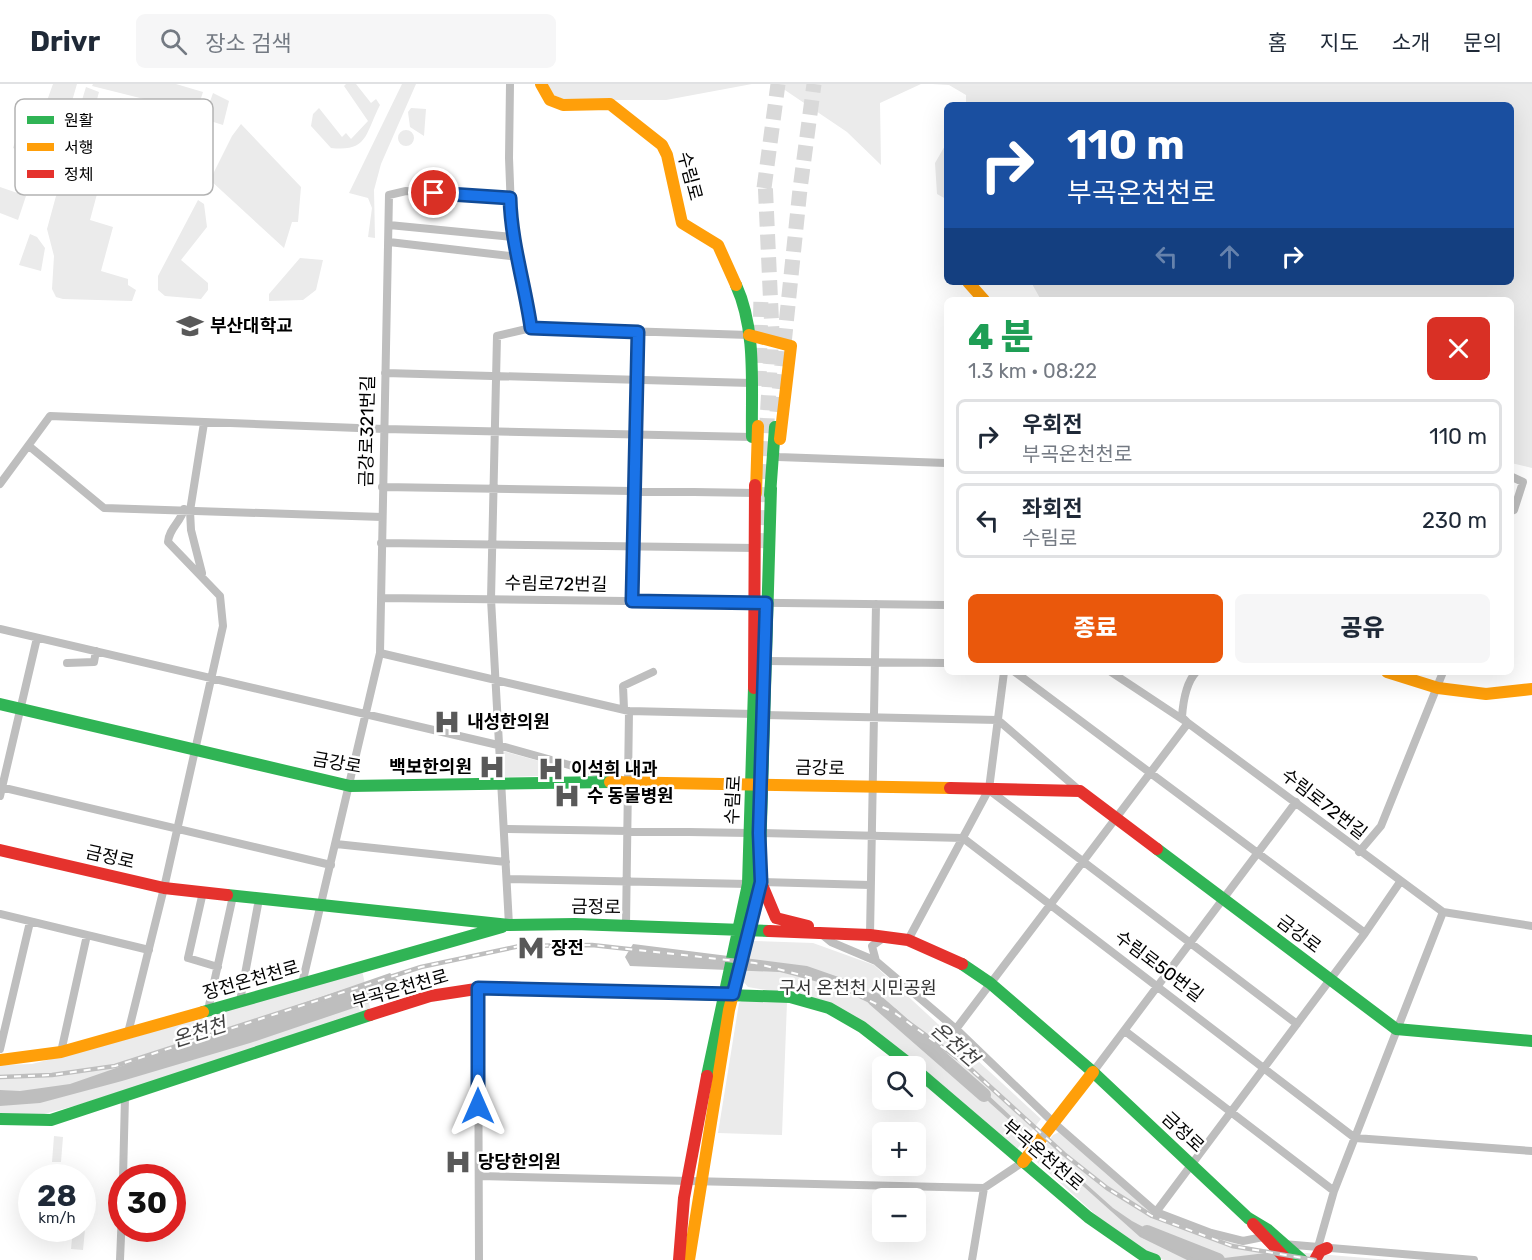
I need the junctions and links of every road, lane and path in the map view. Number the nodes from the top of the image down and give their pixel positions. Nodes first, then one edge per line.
1 (510, 84) edge
2 (541, 84) edge
3 (510, 198) junction
4 (389, 225) junction
5 (513, 237) junction
6 (389, 242) junction
7 (518, 257) junction
8 (971, 285) edge
9 (981, 297) edge
10 (531, 328) junction
11 (638, 332) junction
12 (749, 335) junction
13 (385, 373) junction
14 (496, 375) junction
15 (637, 378) junction
16 (751, 383) junction
17 (204, 423) junction
18 (775, 427) tunnel mouth
19 (384, 429) junction
20 (495, 431) junction
21 (755, 432) junction
22 (636, 434) junction
23 (29, 446) junction
24 (776, 454) junction
25 (944, 463) edge
26 (1514, 478) edge
27 (0, 484) edge
28 (382, 487) junction
29 (493, 489) junction
30 (634, 491) junction
31 (756, 493) junction
32 (187, 510) junction
33 (1514, 510) edge
34 (382, 517) junction
35 (381, 543) junction
36 (492, 544) junction
37 (633, 546) junction
38 (756, 549) junction
39 (202, 575) junction
40 (381, 598) junction
41 (491, 599) junction
42 (632, 601) junction
43 (761, 603) junction
44 (876, 604) junction
45 (944, 605) edge
46 (0, 629) edge
47 (38, 638) junction
48 (96, 651) junction
49 (380, 653) junction
50 (766, 661) junction
51 (874, 662) junction
52 (67, 663) dead end
53 (944, 663) edge
54 (653, 672) dead end
55 (1004, 675) edge
56 (1019, 675) edge
57 (1116, 675) edge
58 (1194, 675) edge
59 (1397, 675) edge
60 (1442, 675) edge
61 (213, 679) junction
62 (496, 680) junction
63 (1438, 688) junction
64 (1532, 689) edge
65 (0, 704) edge
66 (20, 708) junction
67 (626, 710) junction
68 (366, 714) junction
69 (759, 715) junction
70 (873, 717) junction
71 (998, 720) junction
72 (1188, 723) junction
73 (498, 745) junction
74 (196, 750) junction
75 (1150, 773) junction
76 (628, 782) junction
77 (758, 784) junction
78 (502, 785) junction
79 (350, 786) junction
80 (872, 787) junction
81 (989, 789) junction
82 (1, 790) edge
83 (1080, 791) junction
84 (1296, 802) junction
85 (1117, 818) junction
86 (177, 829) junction
87 (504, 830) junction
88 (627, 831) junction
89 (754, 833) junction
90 (871, 836) junction
91 (963, 838) junction
92 (336, 844) junction
93 (0, 850) edge
94 (1359, 852) junction
95 (1259, 854) junction
96 (506, 862) junction
97 (1083, 862) junction
98 (331, 865) junction
99 (507, 879) junction
100 (627, 881) junction
101 (761, 882) junction
102 (1400, 882) junction
103 (748, 884) junction
104 (870, 885) junction
105 (164, 888) junction
106 (203, 892) junction
107 (233, 896) junction
108 (259, 899) junction
109 (1225, 900) junction
110 (1051, 904) junction
111 (321, 906) junction
112 (1443, 912) junction
113 (0, 914) edge
114 (30, 922) junction
115 (509, 925) junction
116 (626, 926) junction
117 (1532, 926) edge
118 (820, 933) junction
119 (1365, 933) junction
120 (87, 935) junction
121 (870, 935) junction
122 (886, 936) junction
123 (740, 938) junction
124 (908, 940) junction
125 (1191, 944) junction
126 (149, 950) junction
127 (876, 961) junction
128 (218, 967) junction
129 (1330, 980) junction
130 (990, 983) junction
131 (302, 984) junction
132 (1158, 987) junction
133 (478, 988) junction
134 (729, 991) junction
135 (240, 1001) junction
136 (208, 1010) junction
137 (1296, 1024) junction
138 (956, 1029) junction
139 (1396, 1029) junction
140 (1125, 1030) junction
141 (128, 1033) junction
142 (1532, 1041) edge
143 (0, 1049) edge
144 (61, 1052) junction
145 (899, 1056) edge
146 (0, 1060) edge
147 (1264, 1067) junction
148 (1093, 1072) junction
149 (926, 1078) edge
150 (125, 1097) junction
151 (1230, 1112) junction
152 (0, 1119) edge
153 (1052, 1125) junction
154 (1356, 1137) junction
155 (1532, 1151) edge
156 (1023, 1162) junction
157 (123, 1164) edge
158 (1191, 1164) junction
159 (479, 1176) junction
160 (687, 1181) junction
161 (702, 1182) junction
162 (984, 1188) junction
163 (1334, 1191) junction
164 (1156, 1212) junction
165 (1248, 1218) junction
166 (1263, 1237) junction
167 (121, 1242) edge
168 (1285, 1250) edge
169 (1320, 1252) edge
170 (1148, 1259) edge
171 (120, 1260) edge
172 (479, 1260) edge
173 (679, 1260) edge
174 (689, 1260) edge
175 (972, 1260) edge
176 (1302, 1260) edge
177 (1474, 1260) edge

1 - 3 street
2 - 12 main road, 수림로
3 - 4 street, 금강로321번길
3 - 5 street
4 - 5 street
4 - 6 street, 금강로321번길
5 - 7 street
6 - 7 street
6 - 13 street, 금강로321번길
7 - 10 street
8 - 9 main road
10 - 11 street
10 - 14 street
11 - 12 street
11 - 15 street
12 - 16 main road, 수림로
12 - 24 main road
13 - 14 street
13 - 19 street, 금강로321번길
14 - 15 street
14 - 20 street
15 - 16 street
15 - 22 street
16 - 21 main road, 수림로
17 - 19 street
17 - 23 street
17 - 32 street
18 - 24 main road
19 - 20 street
19 - 28 street, 금강로321번길
20 - 22 street
20 - 29 street
21 - 22 street
21 - 31 main road, 수림로
22 - 30 street
23 - 27 street
23 - 32 street
24 - 25 street
24 - 43 main road, 수림로
26 - 33 street
28 - 29 street
28 - 34 street, 금강로321번길
29 - 30 street
29 - 36 street
30 - 31 street
30 - 37 street
31 - 38 main road, 수림로
32 - 34 street
32 - 39 street
32 - 39 street
34 - 35 street, 금강로321번길
35 - 36 street
35 - 40 street, 금강로321번길
36 - 37 street
36 - 41 street
37 - 38 street
37 - 42 street
38 - 43 main road, 수림로
39 - 61 street
40 - 41 street, 수림로72번길
40 - 49 street, 금강로321번길
41 - 42 street, 수림로72번길
41 - 62 street
42 - 43 street, 수림로72번길
43 - 44 street, 수림로72번길
43 - 50 main road, 수림로
43 - 69 main road, 수림로
44 - 45 street, 수림로72번길
44 - 51 street
46 - 47 street
47 - 48 street
47 - 66 street
48 - 52 street
48 - 61 street
49 - 62 street
49 - 68 street, 금강로321번길
50 - 51 street
50 - 69 main road, 수림로
51 - 53 street
51 - 70 street
54 - 67 street
55 - 71 street
56 - 75 street
57 - 72 street, 수림로72번길
58 - 72 street
59 - 63 main road
60 - 63 street
61 - 68 street
61 - 74 street
62 - 67 street
62 - 73 street
63 - 64 main road
63 - 94 street
65 - 66 main road, 금강로
66 - 74 main road, 금강로
66 - 82 street
67 - 69 street
67 - 76 street
68 - 73 street
68 - 79 street, 금강로321번길
69 - 70 street
69 - 77 main road, 수림로
70 - 71 street
70 - 80 street
71 - 81 street
71 - 83 street
72 - 75 street
72 - 84 street, 수림로72번길
73 - 76 street
73 - 78 street
74 - 79 main road, 금강로
74 - 86 street
75 - 85 street
75 - 95 street
76 - 77 main road, 금강로
76 - 78 main road, 금강로
76 - 88 street
77 - 80 main road, 금강로
77 - 89 main road, 수림로
78 - 79 main road, 금강로
78 - 87 street
79 - 92 street
80 - 81 main road, 금강로
80 - 90 street
81 - 83 main road, 금강로
81 - 91 street
81 - 97 street
82 - 86 street
83 - 85 main road, 금강로
84 - 94 street, 수림로72번길
84 - 95 street
85 - 97 street
85 - 109 main road, 금강로
86 - 98 street
86 - 105 street
87 - 88 street
87 - 96 street
88 - 89 street
88 - 100 street
89 - 90 street
89 - 101 main road, 수림로
89 - 103 main road, 수림로
90 - 91 street
90 - 104 street
91 - 110 street, 수림로50번길
91 - 124 street
92 - 96 street
92 - 98 street
93 - 105 main road, 금정로
94 - 102 street, 수림로72번길
95 - 109 street
95 - 119 street
96 - 99 street
97 - 110 street
97 - 125 street
98 - 111 street
99 - 100 street
99 - 115 street
100 - 103 street
100 - 116 street
101 - 104 street
101 - 118 main road
101 - 123 main road, 수림로
102 - 112 street, 수림로72번길
102 - 119 street
103 - 123 main road, 수림로
104 - 121 street
105 - 106 main road, 금정로
105 - 126 street
106 - 107 main road, 금정로
106 - 128 street
107 - 108 main road, 금정로
107 - 128 street
108 - 111 main road, 금정로
108 - 135 street
109 - 125 street
109 - 129 main road, 금강로
110 - 130 street
110 - 132 street, 수림로50번길
111 - 115 main road, 금정로
111 - 131 street
112 - 117 street, 수림로72번길
112 - 139 street
113 - 114 street
114 - 120 street
114 - 143 street
115 - 116 main road, 금정로
115 - 131 main road, 장전온천천로
116 - 123 main road, 금정로
118 - 121 main road, 금정로
118 - 123 main road, 금정로
118 - 127 street
119 - 129 street
120 - 126 street
120 - 144 street
121 - 122 main road, 금정로
122 - 124 main road, 금정로
122 - 127 street
123 - 134 main road, 수림로
124 - 130 main road, 금정로
125 - 132 street
125 - 137 street
126 - 141 street
127 - 138 street
128 - 136 street
129 - 137 street
129 - 139 main road, 금강로
130 - 138 street
130 - 148 main road, 금정로
131 - 135 main road, 장전온천천로
132 - 140 street
132 - 147 street, 수림로50번길
133 - 134 main road, 부곡온천천로
133 - 150 main road, 부곡온천천로
133 - 159 street
134 - 145 main road, 부곡온천천로
134 - 160 main road, 수림로
134 - 161 main road, 수림로
135 - 136 main road, 장전온천천로
136 - 141 main road, 장전온천천로
137 - 147 street
138 - 153 street
139 - 142 main road
139 - 154 street
140 - 148 street
140 - 151 street
141 - 144 main road, 장전온천천로
144 - 146 main road, 장전온천천로
147 - 151 street
147 - 154 street, 수림로50번길
148 - 153 main road
148 - 158 main road, 금정로
149 - 156 main road, 부곡온천천로
150 - 152 main road, 부곡온천천로
150 - 157 street
151 - 158 street
151 - 163 street
153 - 156 main road
153 - 164 street
154 - 155 street
154 - 163 street
156 - 162 street
156 - 170 main road, 부곡온천천로
158 - 164 street
158 - 165 main road, 금정로
159 - 160 street
159 - 172 street
160 - 161 street
160 - 173 main road, 수림로
161 - 162 street
161 - 174 main road, 수림로
162 - 175 street
163 - 169 street
164 - 166 street
165 - 166 main road, 금정로
165 - 168 main road, 금정로
166 - 168 main road, 금정로
167 - 171 street
168 - 169 street
168 - 176 main road, 금정로
169 - 177 street

